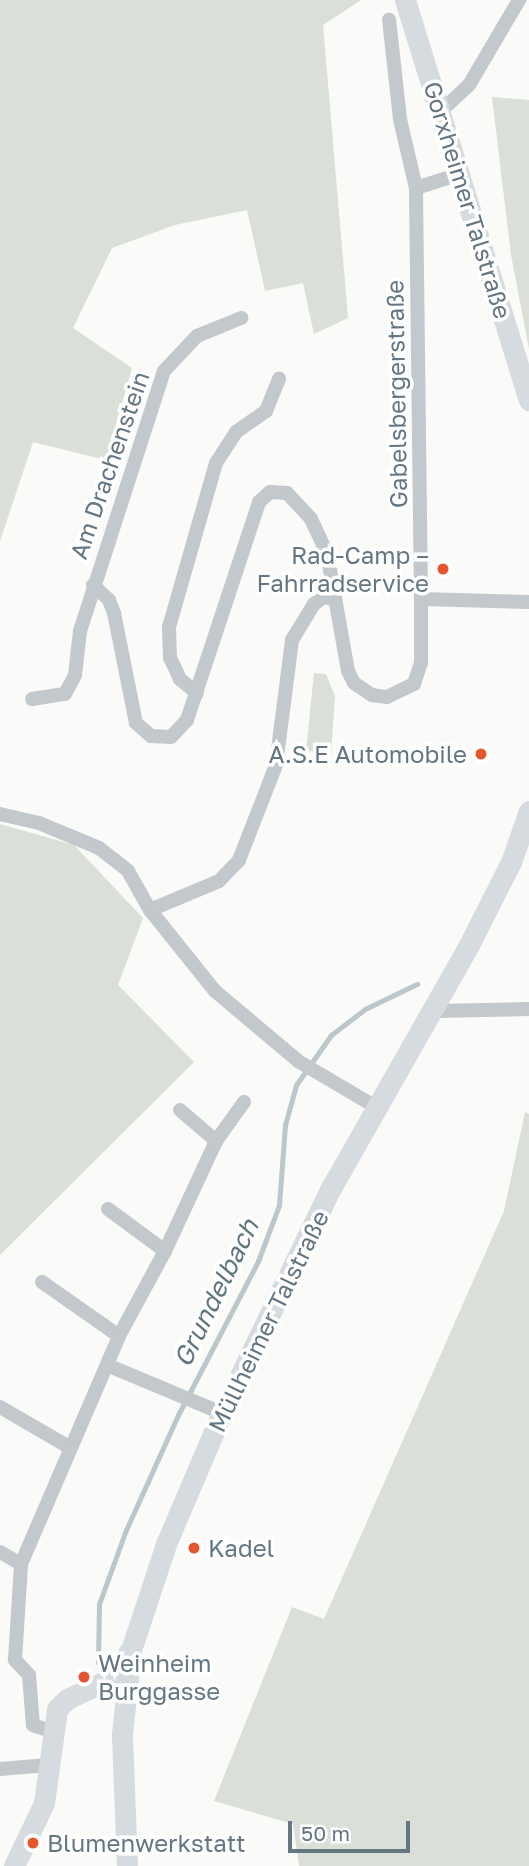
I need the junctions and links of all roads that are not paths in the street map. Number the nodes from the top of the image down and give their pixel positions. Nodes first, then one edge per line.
1 (405, 0) edge
2 (519, 0) edge
3 (389, 20) dead end
4 (441, 111) junction
5 (460, 174) junction
6 (416, 188) junction
7 (241, 318) dead end
8 (279, 378) dead end
9 (529, 400) edge
10 (93, 585) junction
11 (335, 599) junction
12 (421, 599) junction
13 (529, 602) edge
14 (197, 693) junction
15 (398, 695) joint
16 (33, 699) dead end
17 (529, 811) edge
18 (0, 814) edge
19 (150, 910) junction
20 (529, 1009) edge
21 (433, 1010) junction
22 (244, 1102) dead end
23 (376, 1107) junction
24 (180, 1111) dead end
25 (215, 1141) junction
26 (108, 1209) dead end
27 (166, 1251) junction
28 (42, 1282) dead end
29 (119, 1336) junction
30 (107, 1365) junction
31 (0, 1406) edge
32 (222, 1413) junction
33 (69, 1447) junction
34 (0, 1552) edge
35 (21, 1564) junction
36 (131, 1650) junction
37 (0, 1661) edge
38 (15, 1661) junction
39 (100, 1685) junction
40 (126, 1703) junction
41 (51, 1731) junction
42 (48, 1765) junction
43 (0, 1769) edge
44 (14, 1866) edge
45 (127, 1866) edge

1 - 4 main road, Gorxheimer Talstraße
2 - 4 street
3 - 6 street, Gabelsbergerstraße
4 - 5 main road, Gorxheimer Talstraße
5 - 6 street
5 - 9 main road, Gorxheimer Talstraße
6 - 12 street, Gabelsbergerstraße
7 - 10 street, Am Drachenstein
8 - 14 street
10 - 14 street, Am Drachenstein
10 - 16 street, Am Drachenstein
11 - 14 street, Am Drachenstein
11 - 15 street, Am Drachenstein
11 - 19 street
12 - 13 street
12 - 15 street, Gabelsbergerstraße
17 - 21 main road, Müllheimer Talstraße
18 - 19 street
19 - 23 street
20 - 21 street
21 - 23 main road, Müllheimer Talstraße
22 - 25 street
23 - 32 main road, Müllheimer Talstraße
24 - 25 street
25 - 27 street
26 - 27 street
27 - 29 street
28 - 29 street
29 - 30 street
30 - 32 street
30 - 33 street
31 - 33 street
32 - 36 main road, Müllheimer Talstraße
33 - 35 street
34 - 35 street
35 - 38 street
36 - 39 main road
36 - 40 main road, Müllheimer Talstraße
37 - 38 street
38 - 41 street
39 - 40 main road
39 - 41 main road
40 - 45 main road, Müllheimer Talstraße
41 - 42 main road
42 - 43 street
42 - 44 main road

